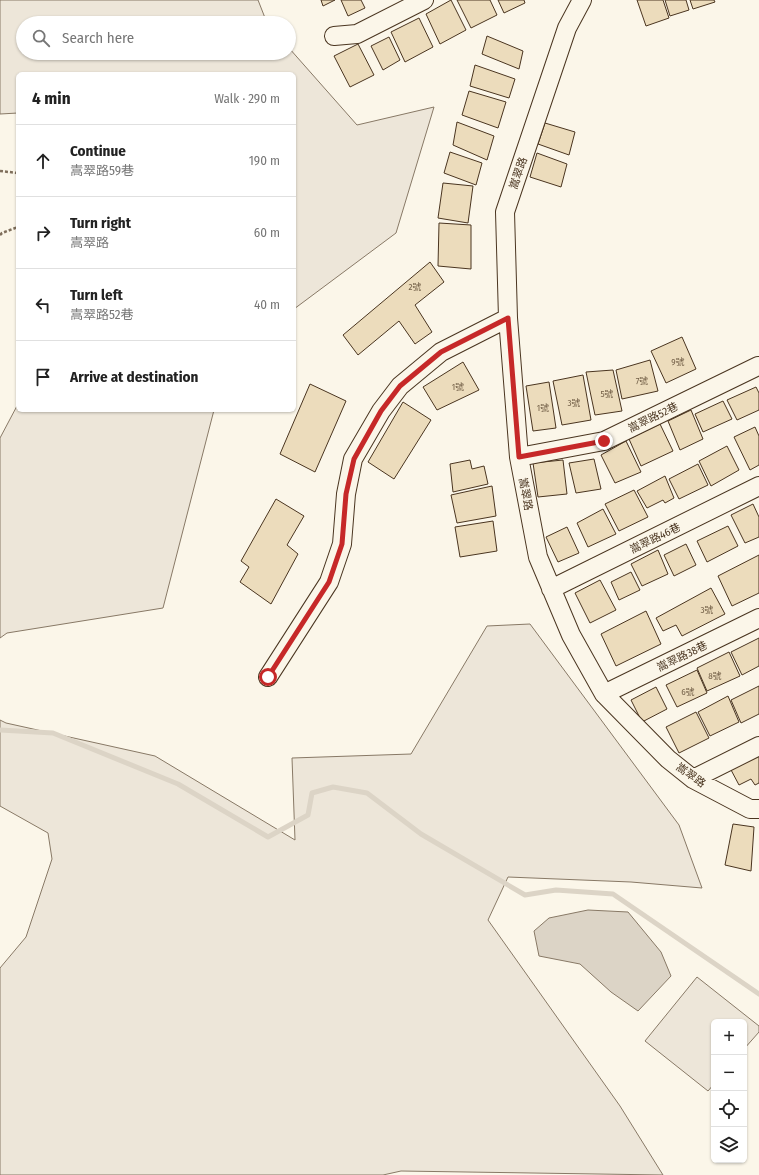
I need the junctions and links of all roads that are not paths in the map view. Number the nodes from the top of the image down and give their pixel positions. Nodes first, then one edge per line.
1 (424, 0) edge
2 (582, 0) edge
3 (334, 36) dead end
4 (508, 318) junction
5 (758, 366) dead end
6 (519, 457) junction
7 (759, 486) edge
8 (551, 589) junction
9 (759, 618) edge
10 (268, 677) dead end
11 (604, 694) junction
12 (759, 746) edge
13 (692, 779) junction
14 (759, 809) edge

1 - 3 street
2 - 4 street, 嵩翠路
4 - 6 street, 嵩翠路
4 - 10 street
5 - 6 street, 嵩翠路52巷
6 - 8 street, 嵩翠路
7 - 8 street, 嵩翠路46巷
8 - 11 street, 嵩翠路
9 - 11 street, 嵩翠路38巷
11 - 13 street, 嵩翠路
12 - 13 street
13 - 14 street, 嵩翠路

